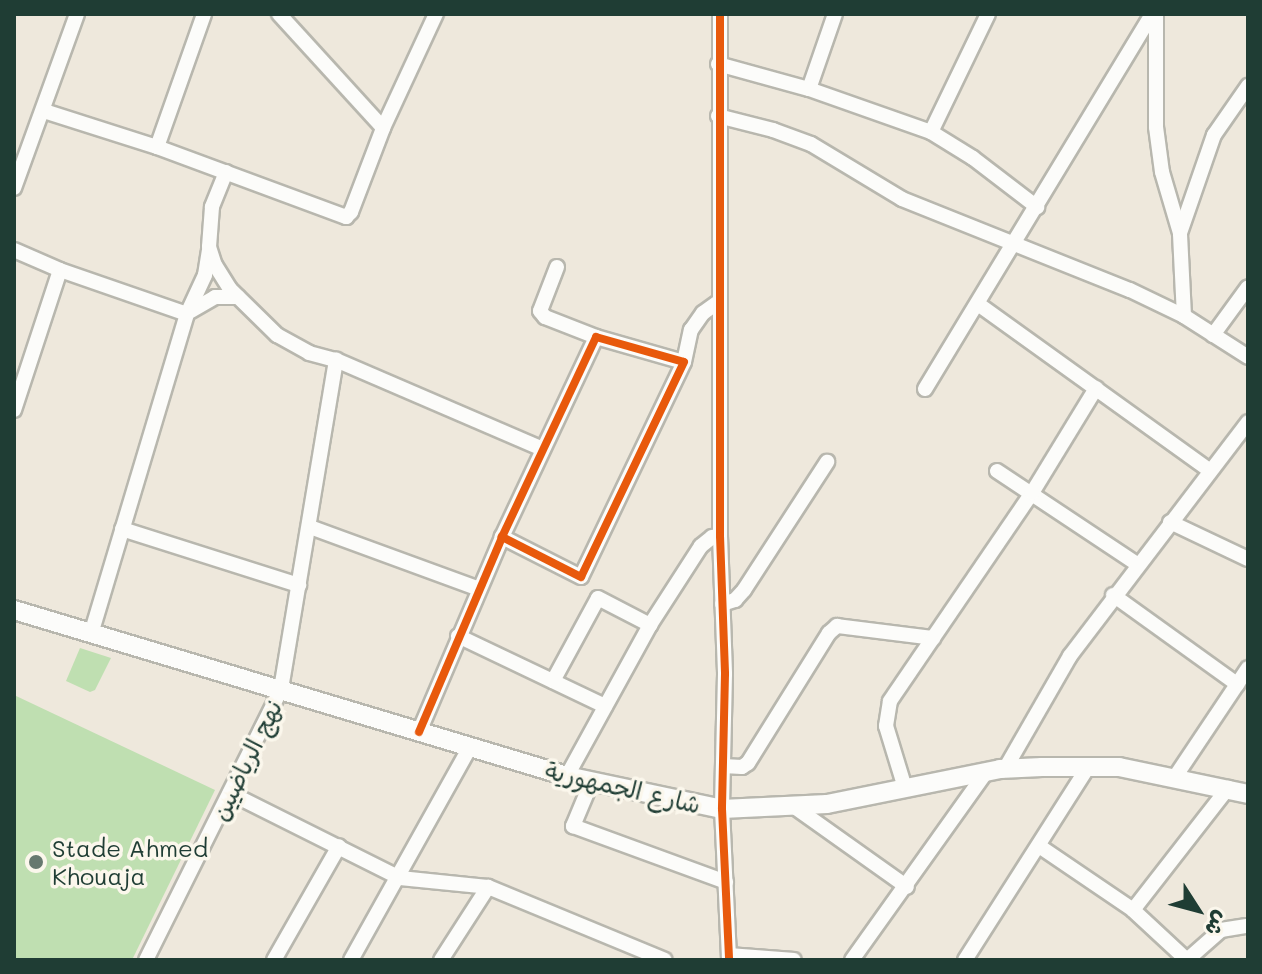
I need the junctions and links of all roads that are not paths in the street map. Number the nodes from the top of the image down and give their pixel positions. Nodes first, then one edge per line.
1 (77, 14) edge
2 (204, 14) edge
3 (279, 14) edge
4 (436, 14) edge
5 (720, 14) edge
6 (835, 14) edge
7 (988, 14) edge
8 (1154, 14) edge
9 (718, 64) junction
10 (1248, 86) edge
11 (809, 89) junction
12 (44, 111) junction
13 (718, 116) junction
14 (383, 128) junction
15 (931, 132) junction
16 (157, 147) junction
17 (226, 172) junction
18 (14, 188) edge
19 (1037, 207) junction
20 (1180, 233) junction
21 (1013, 246) junction
22 (209, 247) junction
23 (14, 250) edge
24 (557, 267) dead end
25 (60, 270) junction
26 (1248, 287) edge
27 (238, 297) junction
28 (718, 302) junction
29 (978, 304) junction
30 (187, 314) junction
31 (1184, 316) junction
32 (1213, 335) junction
33 (596, 337) junction
34 (1248, 357) edge
35 (336, 360) junction
36 (684, 362) junction
37 (1096, 388) junction
38 (925, 389) dead end
39 (14, 410) edge
40 (1248, 422) edge
41 (543, 449) junction
42 (827, 462) dead end
43 (997, 471) dead end
44 (1210, 471) junction
45 (1032, 493) junction
46 (1170, 522) junction
47 (310, 527) junction
48 (122, 529) junction
49 (720, 536) junction
50 (502, 537) junction
51 (1248, 559) edge
52 (1137, 564) junction
53 (581, 577) junction
54 (299, 585) junction
55 (479, 589) junction
56 (1113, 595) junction
57 (598, 598) junction
58 (722, 604) junction
59 (14, 610) edge
60 (650, 625) junction
61 (91, 634) junction
62 (458, 636) junction
63 (933, 638) junction
64 (1248, 668) edge
65 (553, 681) junction
66 (1237, 684) junction
67 (281, 689) junction
68 (605, 706) junction
69 (419, 732) junction
70 (470, 747) junction
71 (1089, 765) junction
72 (723, 766) junction
73 (996, 770) junction
74 (567, 776) junction
75 (1175, 777) junction
76 (591, 783) junction
77 (905, 788) junction
78 (1228, 788) junction
79 (230, 793) junction
80 (1248, 794) edge
81 (796, 808) junction
82 (722, 809) junction
83 (339, 846) junction
84 (1039, 846) junction
85 (400, 878) junction
86 (726, 882) junction
87 (488, 887) junction
88 (907, 887) junction
89 (1133, 910) junction
90 (1248, 926) edge
91 (729, 957) edge
92 (146, 960) edge
93 (274, 960) edge
94 (351, 960) edge
95 (441, 960) edge
96 (665, 960) edge
97 (794, 960) edge
98 (852, 960) edge
99 (965, 960) edge
100 (1187, 960) edge

1 - 12 street
2 - 16 street
3 - 14 street
4 - 14 street
5 - 9 street
6 - 11 street
7 - 15 street
8 - 19 street
8 - 20 street
9 - 11 street
9 - 13 street
10 - 20 street
11 - 15 street
12 - 16 street
12 - 18 street
13 - 21 street
13 - 28 street
14 - 17 street
15 - 19 street
16 - 17 street
17 - 22 street
19 - 21 street
20 - 31 street
21 - 29 street
21 - 31 street
22 - 27 street
22 - 30 street
23 - 25 street
24 - 33 street
25 - 30 street
25 - 39 street
26 - 32 street
27 - 30 street
27 - 35 street
28 - 36 street
28 - 49 street
29 - 37 street
29 - 38 street
30 - 48 street
31 - 32 street
32 - 34 street
33 - 36 street
33 - 41 street
35 - 41 street
35 - 47 street, نهج الرياضيين
36 - 53 street
37 - 44 street
37 - 45 street
40 - 44 street
41 - 50 street
42 - 58 street
43 - 45 street
44 - 46 street
45 - 52 street
45 - 63 street
46 - 51 street
46 - 52 street
47 - 54 street, نهج الرياضيين
47 - 55 street
48 - 54 street
48 - 61 street
49 - 58 street
49 - 60 street
50 - 53 street
50 - 55 street
52 - 56 street
53 - 57 street
54 - 67 street, نهج الرياضيين
55 - 62 street
56 - 66 street
56 - 73 street
57 - 60 street
57 - 65 street
58 - 72 street
59 - 61 main road, شارع الجمهورية
60 - 68 street
61 - 67 main road, شارع الجمهورية
62 - 65 street
62 - 69 street
63 - 72 street
63 - 77 street
64 - 66 street
65 - 68 street
66 - 75 street
67 - 69 main road, شارع الجمهورية
67 - 79 street, نهج الرياضيين
68 - 74 street
69 - 70 main road, شارع الجمهورية
70 - 74 main road, شارع الجمهورية
70 - 85 street
71 - 73 main road, شارع الجمهورية
71 - 75 main road, شارع الجمهورية
71 - 84 street
72 - 82 street
73 - 77 main road, شارع الجمهورية
73 - 88 street
74 - 76 main road, شارع الجمهورية
75 - 78 main road, شارع الجمهورية
76 - 82 main road, شارع الجمهورية
76 - 86 street
77 - 81 main road, شارع الجمهورية
78 - 80 main road, شارع الجمهورية
78 - 89 street
79 - 83 street
79 - 92 street, نهج الرياضيين
81 - 82 main road, شارع الجمهورية
81 - 88 street
82 - 86 street
83 - 85 street
83 - 93 street
84 - 89 street
84 - 99 street
85 - 87 street
85 - 94 street
86 - 91 street
87 - 95 street
87 - 96 street
88 - 98 street
89 - 100 street
90 - 100 street
91 - 97 street

